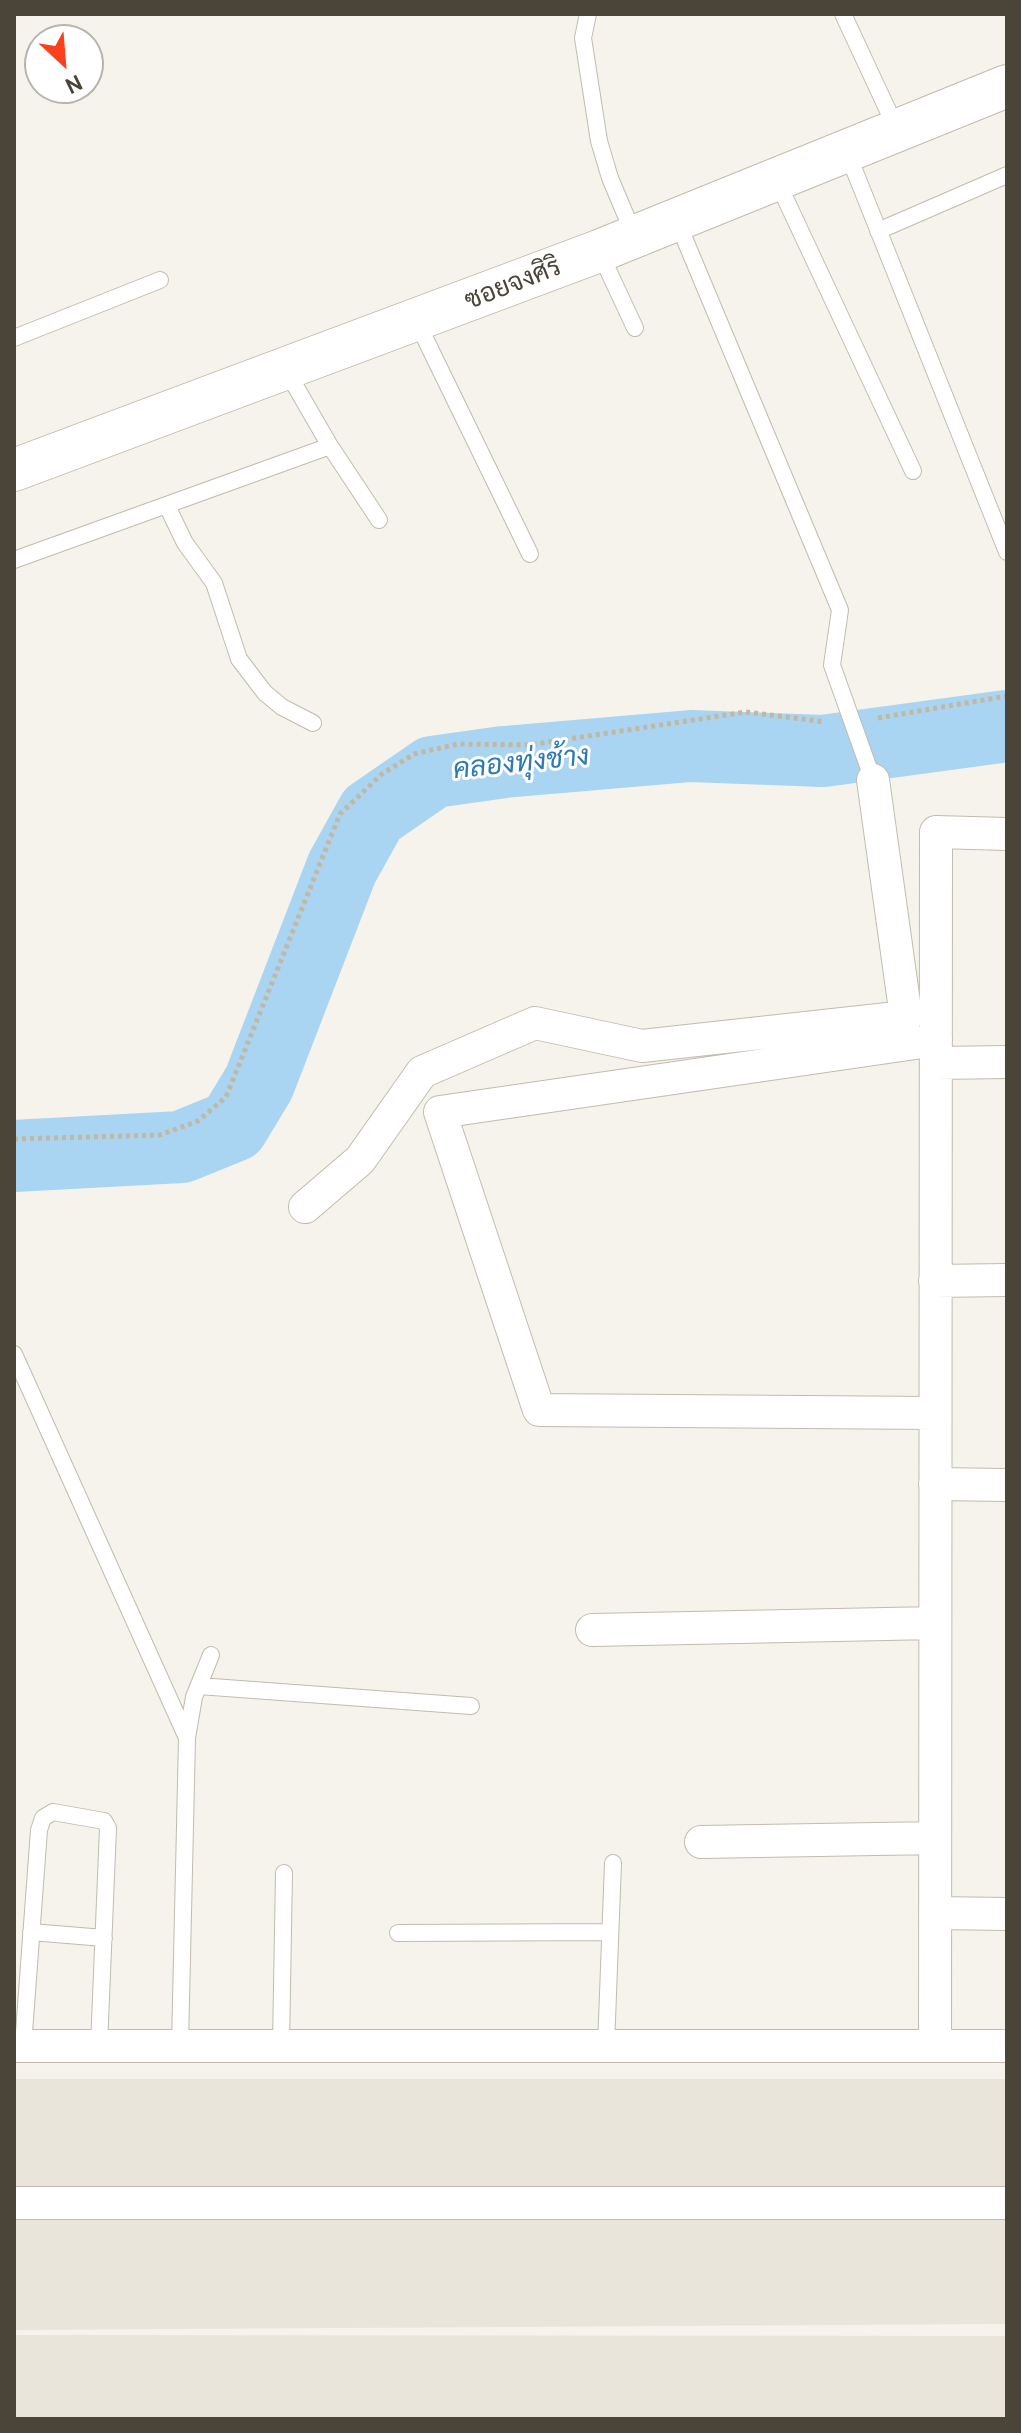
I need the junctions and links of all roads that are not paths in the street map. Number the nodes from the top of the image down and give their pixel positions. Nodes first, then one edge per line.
1 (588, 14) edge
2 (843, 14) edge
3 (1007, 86) edge
4 (897, 131) junction
5 (847, 152) junction
6 (1007, 175) edge
7 (776, 180) junction
8 (676, 220) junction
9 (878, 231) junction
10 (617, 244) junction
11 (160, 280) dead end
12 (417, 320) junction
13 (635, 328) dead end
14 (14, 338) edge
15 (286, 370) junction
16 (330, 446) junction
17 (14, 470) edge
18 (913, 471) dead end
19 (167, 506) junction
20 (379, 520) dead end
21 (1007, 552) edge
22 (530, 554) dead end
23 (14, 560) edge
24 (313, 723) dead end
25 (873, 780) joint
26 (1007, 834) edge
27 (936, 1052) junction
28 (1007, 1062) edge
29 (305, 1207) dead end
30 (1007, 1280) edge
31 (935, 1281) junction
32 (14, 1354) edge
33 (935, 1413) junction
34 (935, 1484) junction
35 (1007, 1485) edge
36 (935, 1623) junction
37 (592, 1630) dead end
38 (211, 1655) dead end
39 (199, 1686) junction
40 (471, 1706) dead end
41 (187, 1738) junction
42 (935, 1838) junction
43 (701, 1842) dead end
44 (613, 1863) dead end
45 (284, 1873) dead end
46 (935, 1913) junction
47 (1007, 1914) edge
48 (31, 1932) junction
49 (610, 1932) junction
50 (398, 1933) dead end
51 (104, 1938) junction
52 (180, 2045) junction
53 (281, 2045) junction
54 (19, 2046) edge
55 (99, 2046) junction
56 (606, 2046) junction
57 (935, 2046) junction
58 (1007, 2046) edge
59 (14, 2203) edge
60 (1007, 2203) edge

1 - 10 lane
2 - 4 lane
3 - 4 street, ซอยจงศิริ
4 - 5 street, ซอยจงศิริ
5 - 7 street, ซอยจงศิริ
5 - 9 lane
6 - 9 lane
7 - 8 street, ซอยจงศิริ
7 - 18 lane
8 - 10 street, ซอยจงศิริ
8 - 25 lane
9 - 21 lane
10 - 12 street, ซอยจงศิริ
10 - 13 lane
11 - 14 lane
12 - 15 street, ซอยจงศิริ
12 - 22 lane
15 - 16 lane
15 - 17 street, ซอยจงศิริ
16 - 19 lane
16 - 20 lane
19 - 23 lane
19 - 24 lane
25 - 29 street
26 - 27 street
27 - 28 street
27 - 31 street
27 - 33 street
30 - 31 street
31 - 33 street
32 - 41 lane
33 - 34 street
34 - 35 street
34 - 36 street
36 - 37 street
36 - 42 street
38 - 39 lane
39 - 40 lane
39 - 41 lane
41 - 52 lane
42 - 43 street
42 - 46 street
44 - 49 lane
45 - 53 lane
46 - 47 street
46 - 57 street
48 - 51 lane
48 - 51 lane
48 - 54 lane
49 - 50 lane
49 - 56 lane
51 - 55 lane
52 - 53 street
52 - 55 street
53 - 56 street
54 - 55 street
56 - 57 street
57 - 58 street
59 - 60 street

